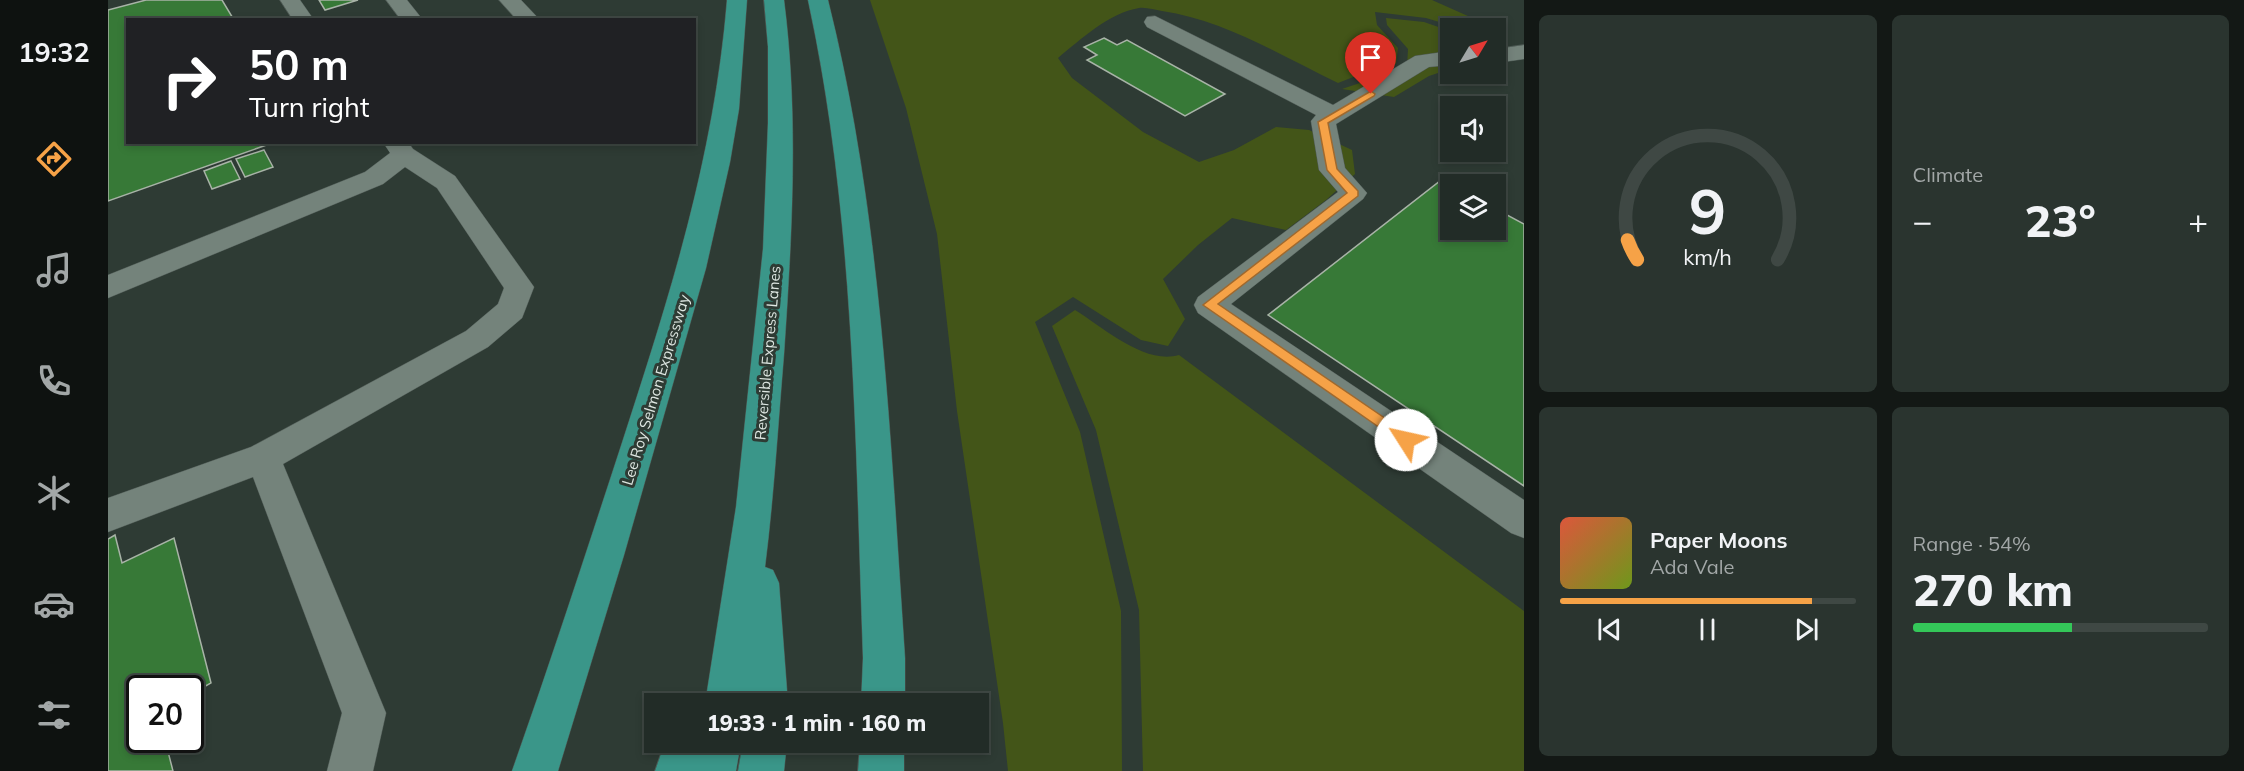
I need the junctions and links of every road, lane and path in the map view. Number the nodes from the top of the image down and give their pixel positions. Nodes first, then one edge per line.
1 (290, 0) edge
2 (396, 0) edge
3 (508, 0) edge
4 (737, 0) edge
5 (774, 0) edge
6 (818, 0) edge
7 (303, 18) edge
8 (411, 18) edge
9 (528, 18) edge
10 (1155, 22) dead end
11 (1524, 52) edge
12 (1506, 55) edge
13 (1440, 59) edge
14 (1335, 115) junction
15 (399, 149) edge
16 (108, 287) edge
17 (263, 458) junction
18 (108, 515) edge
19 (1524, 521) edge
20 (736, 693) edge
21 (883, 693) edge
22 (684, 753) edge
23 (717, 753) edge
24 (763, 753) edge
25 (882, 753) edge
26 (350, 771) edge
27 (535, 771) edge
28 (678, 771) edge
29 (713, 771) edge
30 (761, 771) edge
31 (881, 771) edge

1 - 7 lane
2 - 8 lane
3 - 9 lane
4 - 27 highway, Lee Roy Selmon Expressway
5 - 20 highway, Reversible Express Lanes
6 - 21 highway
10 - 14 lane
11 - 12 lane
13 - 14 lane
14 - 19 lane
15 - 16 lane
15 - 17 lane
17 - 18 lane
17 - 26 lane
22 - 28 highway
23 - 29 highway
24 - 30 highway
25 - 31 highway

